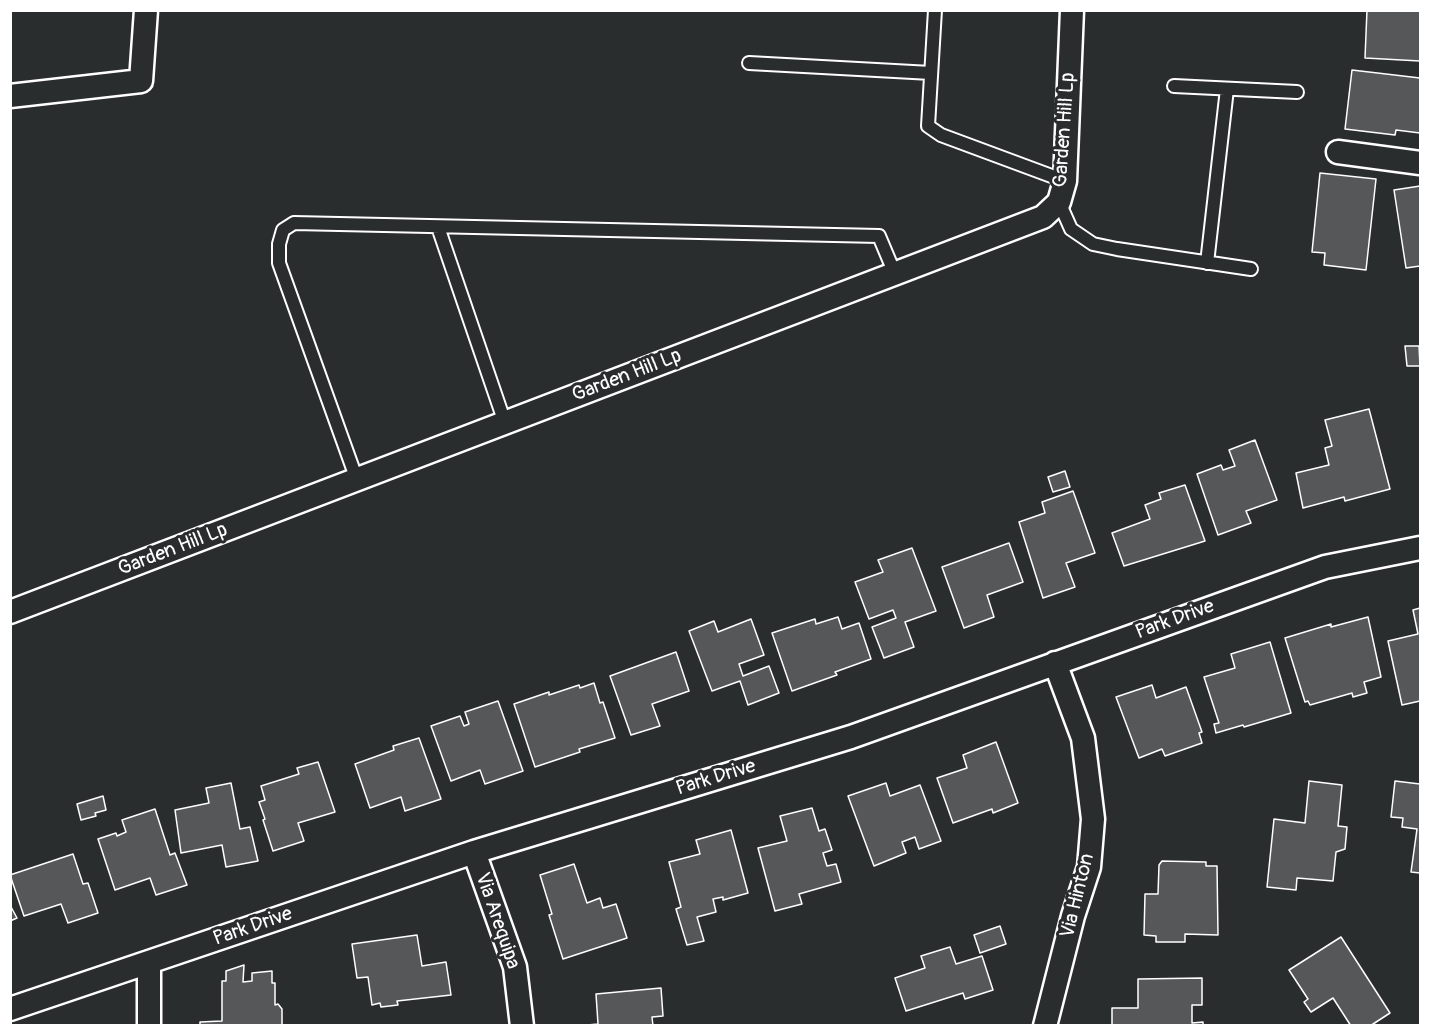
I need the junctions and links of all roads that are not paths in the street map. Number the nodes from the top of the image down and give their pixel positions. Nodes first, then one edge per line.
1 (146, 10) edge
2 (935, 10) edge
3 (1072, 10) edge
4 (749, 63) dead end
5 (931, 73) junction
6 (1174, 86) dead end
7 (1227, 89) junction
8 (1297, 92) dead end
9 (10, 96) edge
10 (1338, 152) dead end
11 (1420, 163) edge
12 (1062, 191) junction
13 (438, 226) junction
14 (1207, 263) junction
15 (1251, 269) dead end
16 (896, 274) junction
17 (505, 423) junction
18 (357, 480) junction
19 (1420, 548) edge
20 (10, 612) edge
21 (1055, 663) junction
22 (474, 852) junction
23 (149, 962) junction
24 (10, 1010) edge
25 (149, 1026) edge
26 (522, 1026) edge
27 (1045, 1026) edge

1 - 9 street
2 - 5 lane
3 - 12 street, Garden Hill Lp
4 - 5 lane
5 - 12 lane
6 - 7 lane
7 - 8 lane
7 - 14 lane
10 - 11 street
12 - 14 lane
12 - 16 street, Garden Hill Lp
13 - 16 lane
13 - 17 lane
13 - 18 lane
14 - 15 lane
16 - 17 street, Garden Hill Lp
17 - 18 street, Garden Hill Lp
18 - 20 street, Garden Hill Lp
19 - 21 street, Park Drive
21 - 22 street, Park Drive
21 - 27 street, Via Hinton
22 - 23 street, Park Drive
22 - 26 street, Via Arequipa
23 - 24 street, Park Drive
23 - 25 street

